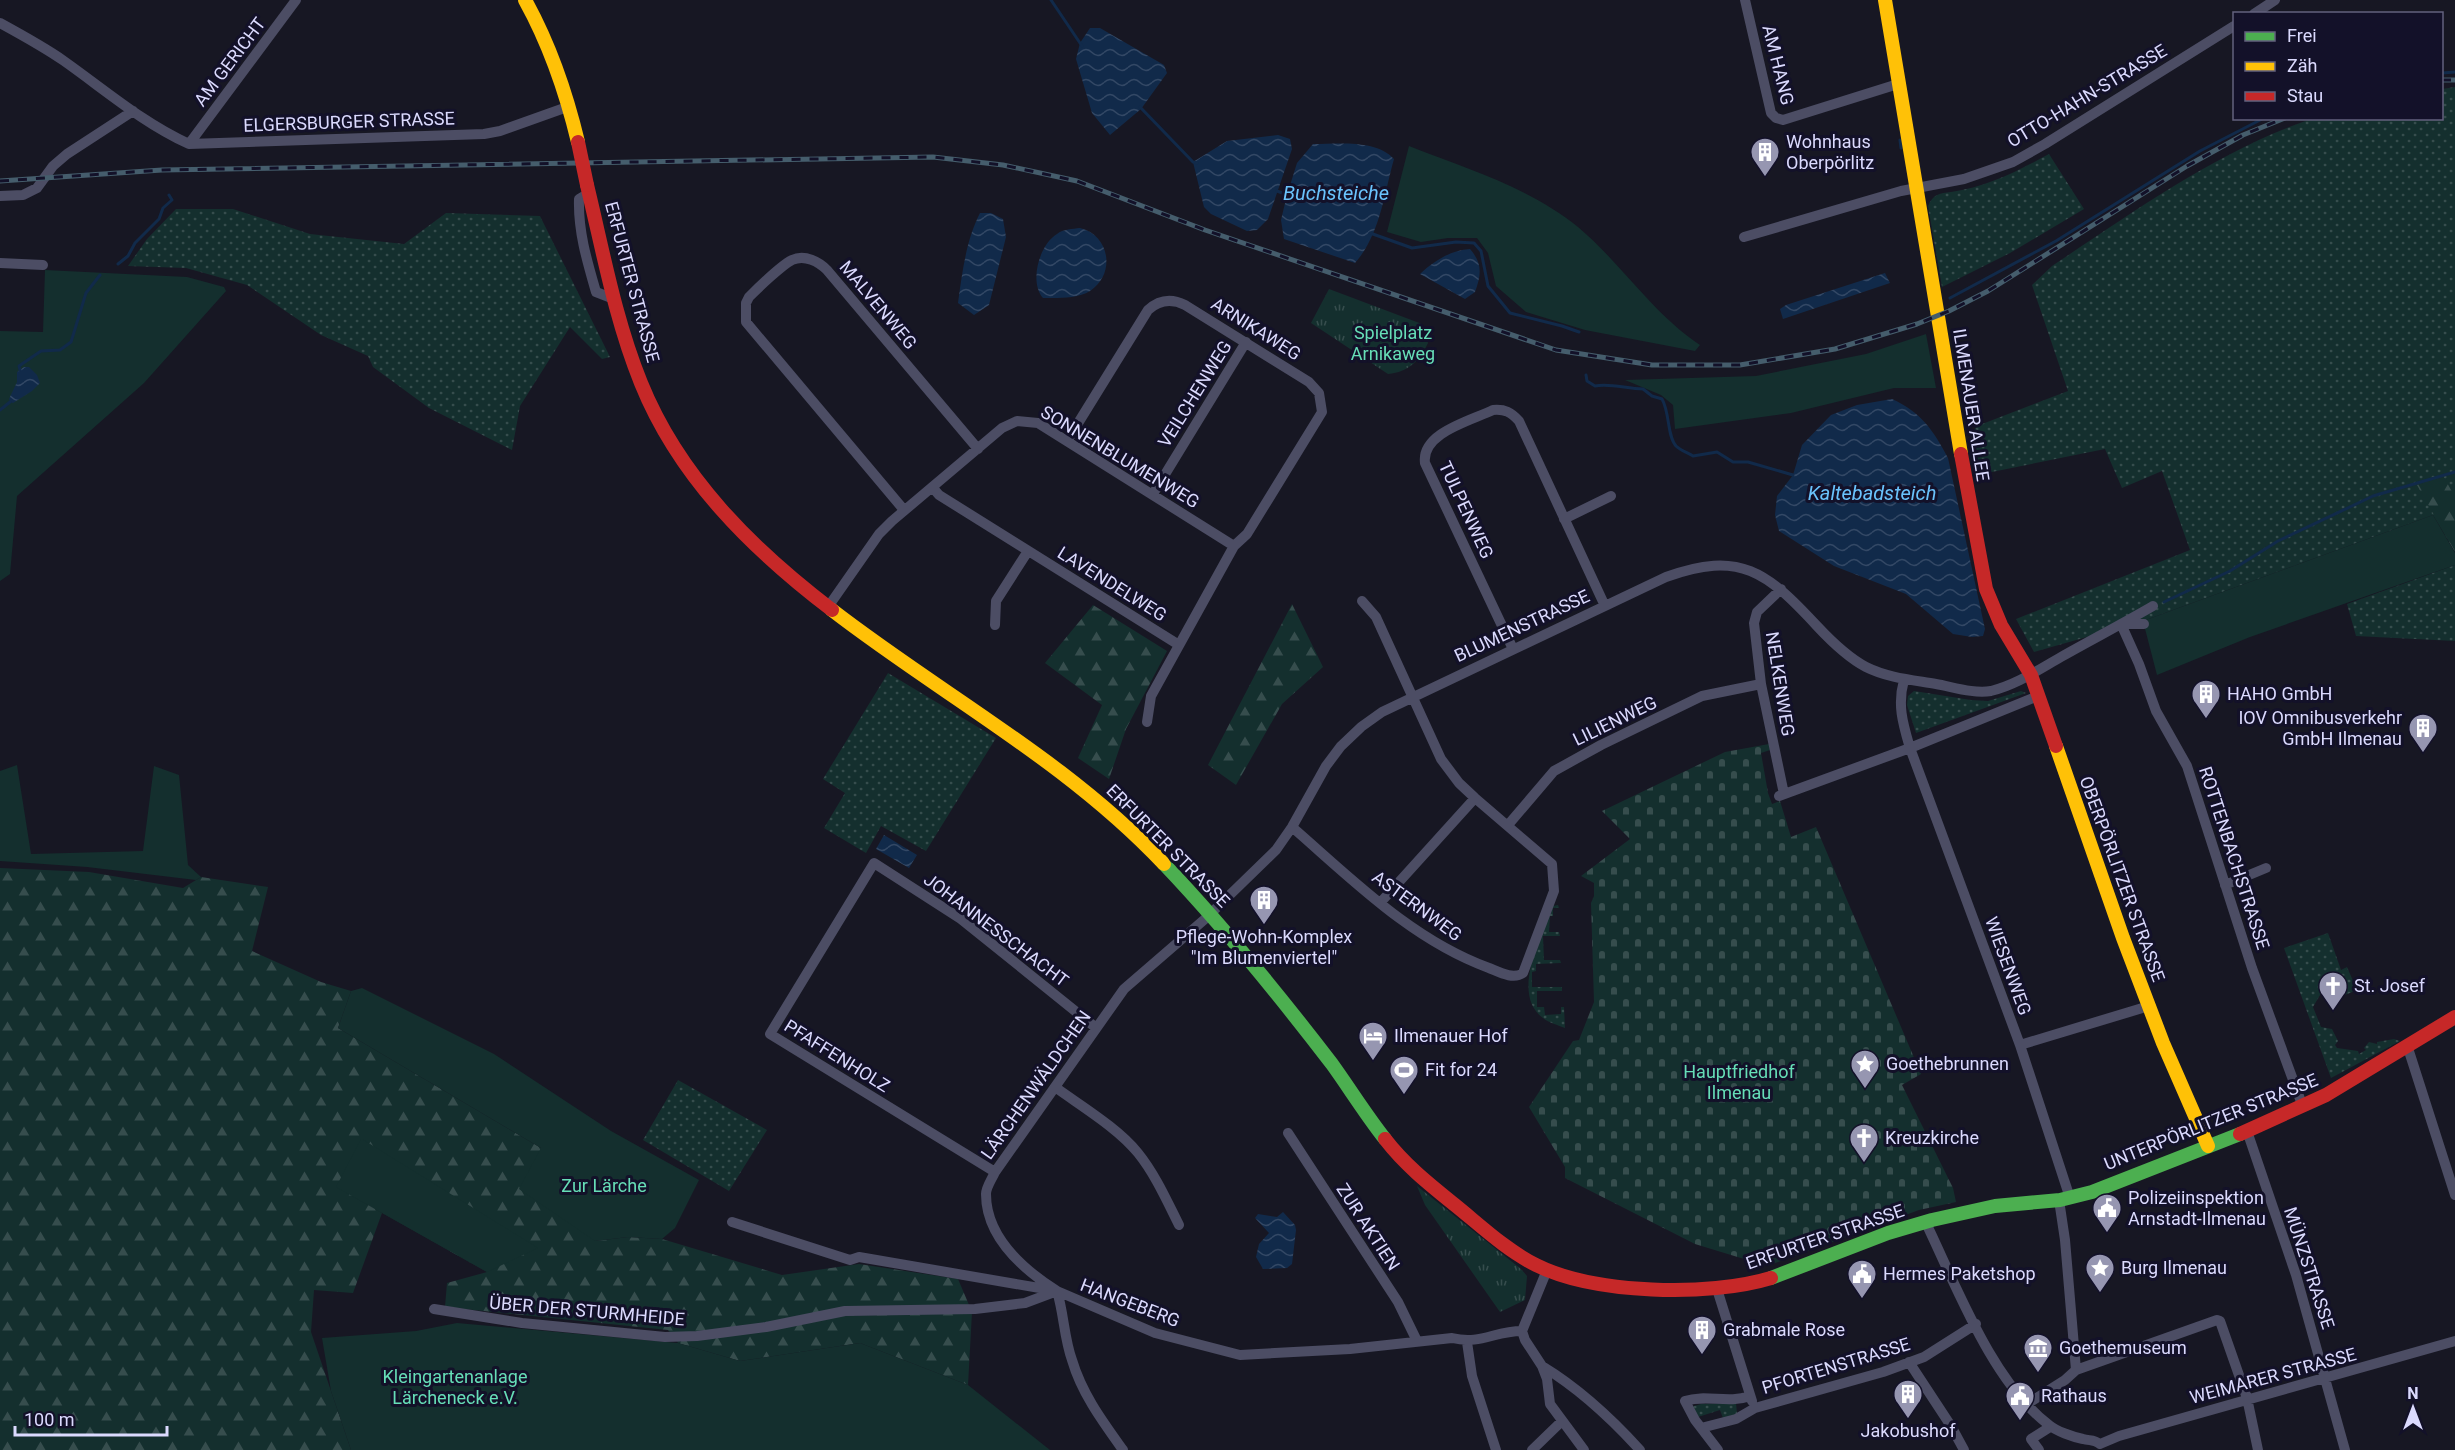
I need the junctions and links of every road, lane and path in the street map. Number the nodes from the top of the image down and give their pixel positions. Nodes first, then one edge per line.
1 (296, 0) edge
2 (525, 0) edge
3 (1745, 0) edge
4 (1885, 0) edge
5 (2275, 0) edge
6 (2257, 12) edge
7 (0, 23) edge
8 (2233, 27) edge
9 (1898, 84) junction
10 (570, 106) junction
11 (133, 111) junction
12 (189, 144) junction
13 (1916, 188) junction
14 (0, 196) edge
15 (1744, 237) dead end
16 (0, 263) edge
17 (43, 265) dead end
18 (1246, 342) junction
19 (1067, 441) junction
20 (978, 449) junction
21 (933, 488) junction
22 (1152, 494) junction
23 (1611, 496) dead end
24 (904, 510) junction
25 (1564, 519) junction
26 (1234, 546) junction
27 (1028, 551) junction
28 (1781, 589) junction
29 (1362, 601) dead end
30 (1605, 606) junction
31 (2153, 606) dead end
32 (828, 607) junction
33 (2121, 624) junction
34 (2144, 624) dead end
35 (994, 625) dead end
36 (2001, 626) joint
37 (1179, 645) junction
38 (1513, 649) junction
39 (2031, 675) junction
40 (1904, 680) junction
41 (1761, 684) junction
42 (1413, 696) junction
43 (2038, 696) junction
44 (1147, 722) dead end
45 (1911, 748) junction
46 (1475, 798) junction
47 (1508, 825) junction
48 (1292, 827) junction
49 (874, 864) joint
50 (2266, 868) dead end
51 (2225, 885) junction
52 (1380, 903) junction
53 (1211, 912) junction
54 (2149, 1006) junction
55 (2455, 1017) edge
56 (1095, 1027) junction
57 (2020, 1045) junction
58 (2407, 1046) junction
59 (1055, 1087) junction
60 (2303, 1107) junction
61 (2247, 1131) junction
62 (1288, 1133) dead end
63 (2208, 1146) junction
64 (995, 1172) junction
65 (2452, 1172) edge
66 (2455, 1195) edge
67 (2065, 1199) junction
68 (1925, 1221) junction
69 (732, 1222) dead end
70 (1179, 1225) dead end
71 (1546, 1270) junction
72 (1717, 1289) junction
73 (1057, 1291) junction
74 (434, 1309) dead end
75 (1976, 1324) junction
76 (1522, 1331) junction
77 (1417, 1341) junction
78 (2455, 1341) edge
79 (1467, 1342) junction
80 (1909, 1362) junction
81 (1542, 1366) junction
82 (2076, 1370) junction
83 (2326, 1379) junction
84 (1750, 1396) junction
85 (2247, 1398) junction
86 (2026, 1404) junction
87 (1755, 1408) junction
88 (1562, 1421) junction
89 (2050, 1427) junction
90 (1701, 1428) junction
91 (2082, 1445) edge
92 (2100, 1447) edge
93 (1123, 1450) edge
94 (1496, 1450) edge
95 (1532, 1450) edge
96 (1584, 1450) edge
97 (1640, 1450) edge
98 (1718, 1450) edge
99 (1964, 1450) edge
100 (2039, 1450) edge
101 (2258, 1450) edge
102 (2345, 1450) edge

1 - 12 street, AM GERICHT
2 - 10 main road, ERFURTER STRASSE
3 - 9 street, AM HANG
4 - 9 main road, ILMENAUER ALLEE
5 - 6 street
7 - 11 street, ELGERSBURGER STRASSE
8 - 13 street, OTTO-HAHN-STRASSE
9 - 13 main road, ILMENAUER ALLEE
10 - 12 street, ELGERSBURGER STRASSE
10 - 32 main road, ERFURTER STRASSE, bridge
11 - 12 street, ELGERSBURGER STRASSE
11 - 14 street
13 - 15 street
13 - 36 main road, ILMENAUER ALLEE
16 - 17 street
18 - 19 street, ARNIKAWEG
18 - 22 street, VEILCHENWEG
18 - 26 street, ARNIKAWEG
19 - 20 street, SONNENBLUMENWEG
19 - 22 street, SONNENBLUMENWEG
20 - 21 street, SONNENBLUMENWEG
20 - 24 street, MALVENWEG
21 - 24 street, SONNENBLUMENWEG
21 - 27 street, LAVENDELWEG
22 - 26 street, SONNENBLUMENWEG
23 - 25 street
24 - 32 street, SONNENBLUMENWEG
25 - 30 street, TULPENWEG
25 - 38 street, TULPENWEG
26 - 37 street
27 - 35 street
27 - 37 street, LAVENDELWEG
28 - 30 street, BLUMENSTRASSE
28 - 40 street, BLUMENSTRASSE
28 - 41 street, NELKENWEG
29 - 42 street
30 - 38 street, BLUMENSTRASSE
31 - 33 street
32 - 53 main road, ERFURTER STRASSE
33 - 34 street
33 - 39 street
33 - 51 street, ROTTENBACHSTRASSE
36 - 39 main road, OBERPÖRLITZER STRASSE
37 - 44 street
38 - 42 street, BLUMENSTRASSE
39 - 40 street, BLUMENSTRASSE
39 - 43 main road, OBERPÖRLITZER STRASSE
40 - 45 street
41 - 45 street, NELKENWEG
41 - 47 street, LILIENWEG
42 - 46 street
42 - 48 street, BLUMENSTRASSE
43 - 45 street
43 - 54 main road, OBERPÖRLITZER STRASSE
45 - 57 street, WIESENWEG
46 - 47 street
46 - 52 street
47 - 52 street, ASTERNWEG
48 - 52 street, ASTERNWEG
48 - 53 street, BLUMENSTRASSE
49 - 56 street, JOHANNESSCHACHT
49 - 64 street, PFAFFENHOLZ
50 - 51 street
51 - 60 street, ROTTENBACHSTRASSE
53 - 56 street, LÄRCHENWÄLDCHEN
53 - 71 main road, ERFURTER STRASSE
54 - 57 street
54 - 63 main road, OBERPÖRLITZER STRASSE
55 - 58 main road, UNTERPÖRLITZER STRASSE
56 - 59 street, LÄRCHENWÄLDCHEN
57 - 67 street, WIESENWEG
58 - 60 main road, UNTERPÖRLITZER STRASSE
58 - 65 street
59 - 64 street, LÄRCHENWÄLDCHEN
59 - 70 street
60 - 61 main road, UNTERPÖRLITZER STRASSE
61 - 63 main road, UNTERPÖRLITZER STRASSE
61 - 83 street, MÜNZSTRASSE
62 - 77 street, ZUR AKTIEN
63 - 67 main road, UNTERPÖRLITZER STRASSE
64 - 73 street, LÄRCHENWÄLDCHEN
65 - 66 street
67 - 68 main road, ERFURTER STRASSE
67 - 82 street, WIESENWEG
68 - 72 main road, ERFURTER STRASSE
68 - 75 street
69 - 73 street, HANGEBERG
71 - 72 main road, ERFURTER STRASSE
71 - 76 street
72 - 84 street
73 - 74 street, ÜBER DER STURMHEIDE
73 - 77 street, HANGEBERG
73 - 93 street
75 - 80 street, PFORTENSTRASSE
75 - 86 street
76 - 79 street, HANGEBERG
76 - 81 street
77 - 79 street, HANGEBERG
78 - 83 street, WEIMARER STRASSE
79 - 94 street
80 - 87 street, PFORTENSTRASSE
80 - 99 street
81 - 88 street
81 - 97 street
82 - 85 street
82 - 86 street
83 - 85 street, WEIMARER STRASSE
83 - 102 street, MÜNZSTRASSE
84 - 87 street
84 - 90 street, PFORTENSTRASSE
85 - 92 street, WEIMARER STRASSE
85 - 101 street
86 - 89 street
87 - 90 street, PFORTENSTRASSE
88 - 95 street
88 - 96 street
89 - 91 street
89 - 100 street
90 - 98 street, PFORTENSTRASSE
91 - 92 street

